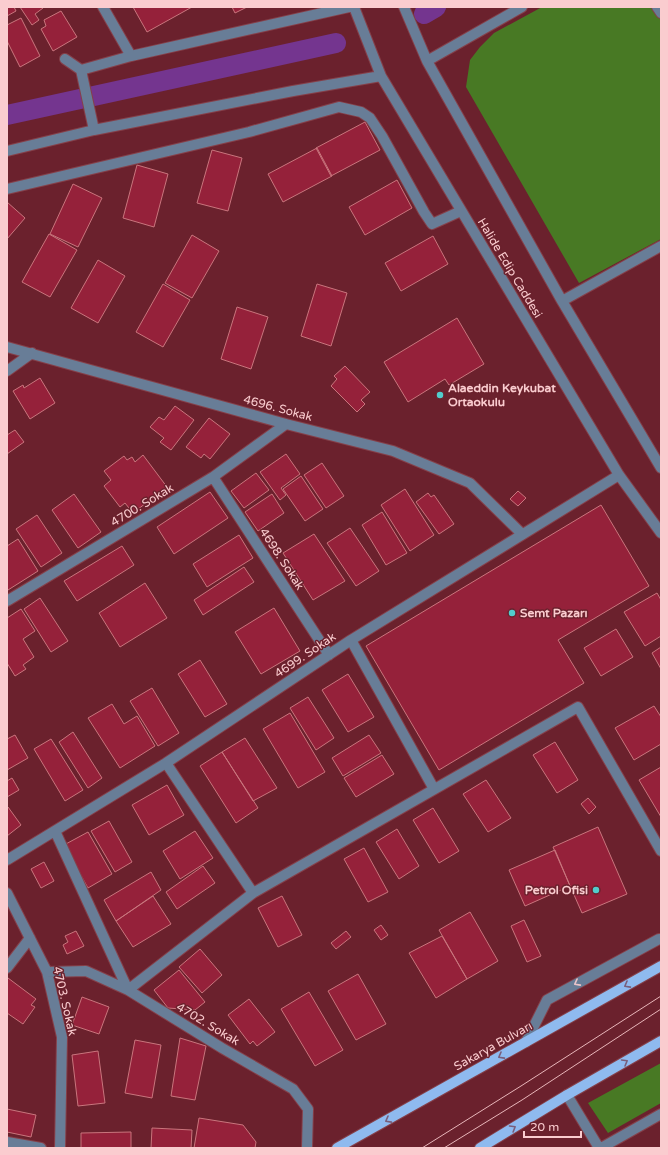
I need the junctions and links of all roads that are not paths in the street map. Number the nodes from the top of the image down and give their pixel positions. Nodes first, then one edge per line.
1 (103, 7) edge
2 (350, 7) edge
3 (354, 7) edge
4 (404, 7) edge
5 (522, 7) edge
6 (657, 7) edge
7 (661, 13) edge
8 (131, 56) junction
9 (65, 59) dead end
10 (427, 61) junction
11 (81, 70) junction
12 (381, 76) junction
13 (94, 130) junction
14 (7, 151) edge
15 (7, 189) edge
16 (461, 211) junction
17 (661, 246) edge
18 (562, 301) junction
19 (7, 346) edge
20 (32, 353) junction
21 (7, 370) edge
22 (286, 424) junction
23 (661, 468) edge
24 (619, 475) junction
25 (213, 477) junction
26 (661, 533) edge
27 (522, 534) junction
28 (7, 601) edge
29 (351, 640) junction
30 (329, 655) junction
31 (166, 763) junction
32 (434, 789) junction
33 (55, 831) junction
34 (661, 851) edge
35 (7, 860) edge
36 (7, 893) edge
37 (253, 893) junction
38 (30, 938) junction
39 (661, 939) edge
40 (661, 966) edge
41 (7, 968) edge
42 (47, 972) junction
43 (128, 990) junction
44 (661, 1041) edge
45 (526, 1042) junction
46 (567, 1096) junction
47 (661, 1114) edge
48 (7, 1142) edge
49 (41, 1148) edge
50 (60, 1148) edge
51 (307, 1148) edge
52 (337, 1148) edge
53 (480, 1148) edge
54 (600, 1148) edge

1 - 8 street
2 - 8 street
3 - 12 street, Halide Edip Caddesi
4 - 10 street
5 - 10 street
6 - 7 street
8 - 11 street
9 - 11 street
10 - 18 street
11 - 13 street
12 - 13 street
12 - 16 street, Halide Edip Caddesi
13 - 14 street
15 - 16 street
16 - 24 street, Halide Edip Caddesi
17 - 18 street
18 - 23 street
19 - 20 street, 4696. Sokak
20 - 21 street
20 - 22 street, 4696. Sokak
22 - 25 street, 4700. Sokak
22 - 27 street, 4696. Sokak
24 - 26 street, Halide Edip Caddesi
24 - 27 street, 4699. Sokak
25 - 28 street, 4700. Sokak
25 - 30 street, 4698. Sokak
27 - 29 street, 4699. Sokak
29 - 30 street, 4699. Sokak
29 - 32 street
30 - 31 street, 4699. Sokak
31 - 33 street, 4699. Sokak
31 - 37 street
32 - 34 street
32 - 37 street
33 - 35 street, 4699. Sokak
33 - 43 street
36 - 38 street, 4703. Sokak
37 - 43 street
38 - 41 street
38 - 42 street, 4703. Sokak
39 -> 45 street
40 -> 45 main road, Sakarya Bulvarı
42 - 43 street, 4702. Sokak
42 - 50 street, 4703. Sokak
43 - 51 street, 4702. Sokak
46 -> 44 main road
45 -> 52 main road, Sakarya Bulvarı
53 -> 46 main road
46 - 54 street
47 - 54 street
48 - 49 street

